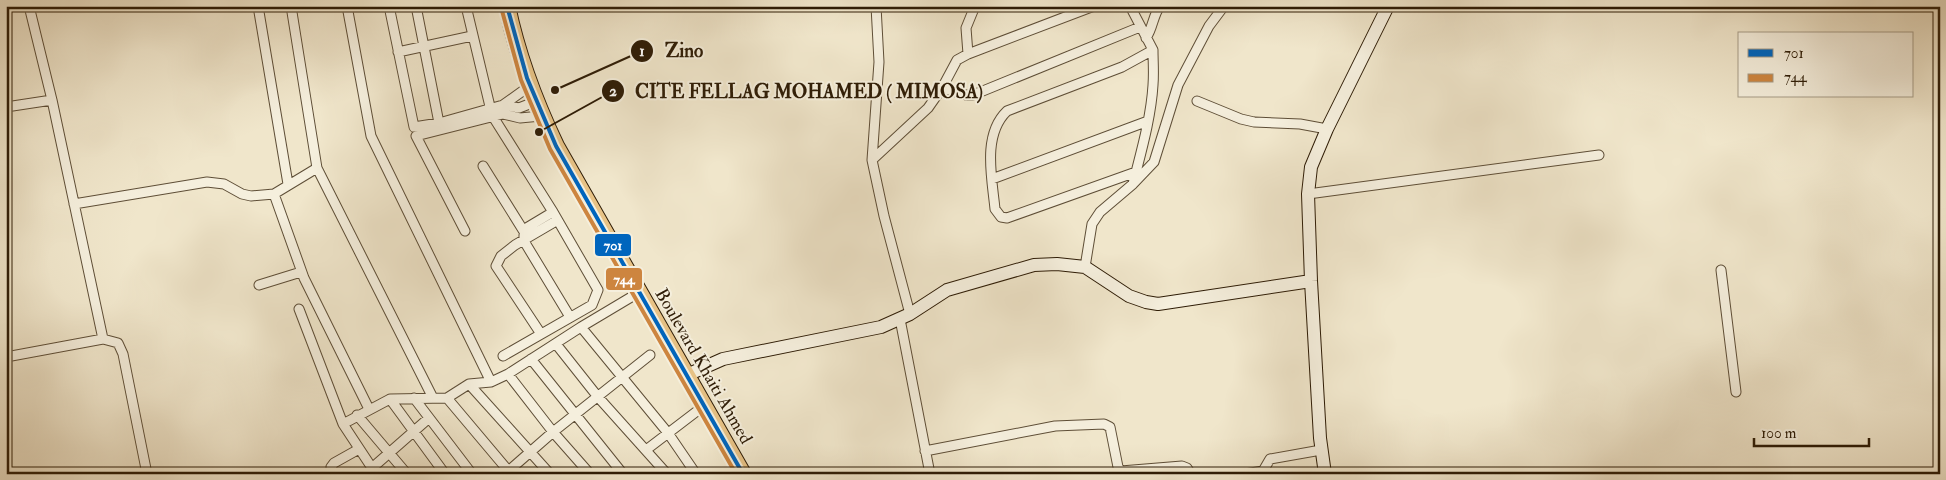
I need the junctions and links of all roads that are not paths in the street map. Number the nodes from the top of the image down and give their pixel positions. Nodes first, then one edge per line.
1 (28, 6) edge
2 (258, 6) edge
3 (291, 6) edge
4 (347, 6) edge
5 (389, 6) edge
6 (416, 6) edge
7 (466, 6) edge
8 (507, 6) edge
9 (876, 6) edge
10 (975, 6) edge
11 (1094, 6) edge
12 (1130, 6) edge
13 (1160, 6) edge
14 (1224, 6) edge
15 (1388, 6) edge
16 (1140, 27) junction
17 (472, 36) junction
18 (1146, 38) junction
19 (424, 46) junction
20 (1152, 50) junction
21 (398, 52) junction
22 (968, 54) junction
23 (530, 86) junction
24 (942, 88) junction
25 (52, 100) junction
26 (1196, 101) dead end
27 (6, 107) edge
28 (539, 108) junction
29 (503, 109) junction
30 (491, 112) junction
31 (1148, 121) junction
32 (439, 123) junction
33 (1327, 129) junction
34 (1599, 155) dead end
35 (872, 160) junction
36 (483, 166) dead end
37 (318, 168) junction
38 (1136, 172) junction
39 (992, 179) junction
40 (288, 184) junction
41 (1132, 184) junction
42 (274, 194) junction
43 (1308, 194) junction
44 (74, 204) junction
45 (554, 216) junction
46 (524, 230) junction
47 (465, 231) dead end
48 (524, 241) junction
49 (1085, 267) junction
50 (1722, 270) dead end
51 (302, 272) junction
52 (1311, 281) junction
53 (259, 285) dead end
54 (638, 293) junction
55 (299, 309) dead end
56 (570, 317) junction
57 (905, 317) junction
58 (581, 327) junction
59 (541, 334) junction
60 (104, 339) junction
61 (556, 344) junction
62 (650, 355) dead end
63 (503, 356) dead end
64 (6, 358) edge
65 (531, 359) junction
66 (508, 374) junction
67 (687, 375) junction
68 (622, 378) junction
69 (491, 382) junction
70 (469, 384) junction
71 (1736, 392) dead end
72 (598, 397) junction
73 (390, 398) junction
74 (414, 398) junction
75 (432, 398) junction
76 (447, 398) junction
77 (705, 405) junction
78 (368, 409) junction
79 (575, 414) junction
80 (357, 415) junction
81 (429, 418) junction
82 (343, 424) junction
83 (413, 430) junction
84 (553, 432) junction
85 (668, 433) junction
86 (359, 449) junction
87 (646, 450) junction
88 (1322, 450) junction
89 (531, 451) junction
90 (925, 451) junction
91 (388, 454) junction
92 (374, 471) edge
93 (508, 473) edge
94 (146, 474) edge
95 (334, 474) edge
96 (407, 474) edge
97 (445, 474) edge
98 (472, 474) edge
99 (550, 474) edge
100 (590, 474) edge
101 (623, 474) edge
102 (667, 474) edge
103 (696, 474) edge
104 (743, 474) edge
105 (930, 474) edge
106 (1191, 474) edge
107 (1245, 474) edge
108 (1325, 474) edge

1 - 25 street
2 - 40 street
3 - 37 street
4 - 69 street
5 - 21 street
6 - 19 street
7 - 17 street
8 - 23 highway, Boulevard Khaiti Ahmed
9 - 35 street
10 - 22 street
11 - 22 street
12 - 16 street
13 - 18 street
14 - 41 street
15 - 33 street
16 - 18 street
16 - 24 street
17 - 19 street
17 - 30 street
18 - 20 street
19 - 21 street
19 - 32 street
20 - 31 street
20 - 39 street
21 - 32 street
22 - 24 street
23 - 28 highway, Boulevard Khaiti Ahmed
23 - 29 street
24 - 35 street
25 - 27 street
25 - 44 street
26 - 33 street
28 - 29 street
28 - 29 street
28 - 54 highway, Boulevard Khaiti Ahmed
29 - 30 street
30 - 32 street
30 - 45 street
30 - 47 street
31 - 38 street
31 - 39 street
33 - 43 street
34 - 43 street
35 - 57 street
36 - 46 street
37 - 40 street
37 - 75 street
38 - 39 street
38 - 41 street
40 - 42 street
41 - 49 street
42 - 44 street
42 - 51 street
43 - 52 street
44 - 60 street
45 - 46 street
45 - 48 street
45 - 56 street
46 - 48 street
48 - 56 street
48 - 59 street
49 - 52 street
49 - 57 street
50 - 71 street
51 - 53 street
51 - 78 street
52 - 88 street
54 - 58 street
54 - 67 highway, Boulevard Khaiti Ahmed
55 - 82 street
56 - 59 street
57 - 67 street
57 - 90 street
58 - 61 street
58 - 68 street
59 - 63 street
60 - 64 street
60 - 94 street
61 - 65 street
61 - 72 street
62 - 68 street
65 - 66 street
65 - 79 street
66 - 69 street
66 - 84 street
67 - 77 highway, Boulevard Khaiti Ahmed
68 - 72 street
68 - 85 street
69 - 70 street
70 - 76 street
70 - 89 street
72 - 79 street
72 - 87 street
73 - 74 street
73 - 78 street
73 - 83 street
74 - 75 street
74 - 81 street
75 - 76 street
76 - 93 street
77 - 85 street
77 - 104 highway, Boulevard Khaiti Ahmed
78 - 80 street
79 - 84 street
79 - 101 street
80 - 82 street
80 - 91 street
81 - 83 street
81 - 98 street
82 - 86 street
83 - 91 street
83 - 97 street
84 - 89 street
84 - 100 street
85 - 87 street
85 - 103 street
86 - 92 street
86 - 95 street
87 - 102 street
88 - 107 street
88 - 108 street
89 - 93 street
89 - 99 street
90 - 105 street
90 - 106 street
91 - 92 street
91 - 96 street

